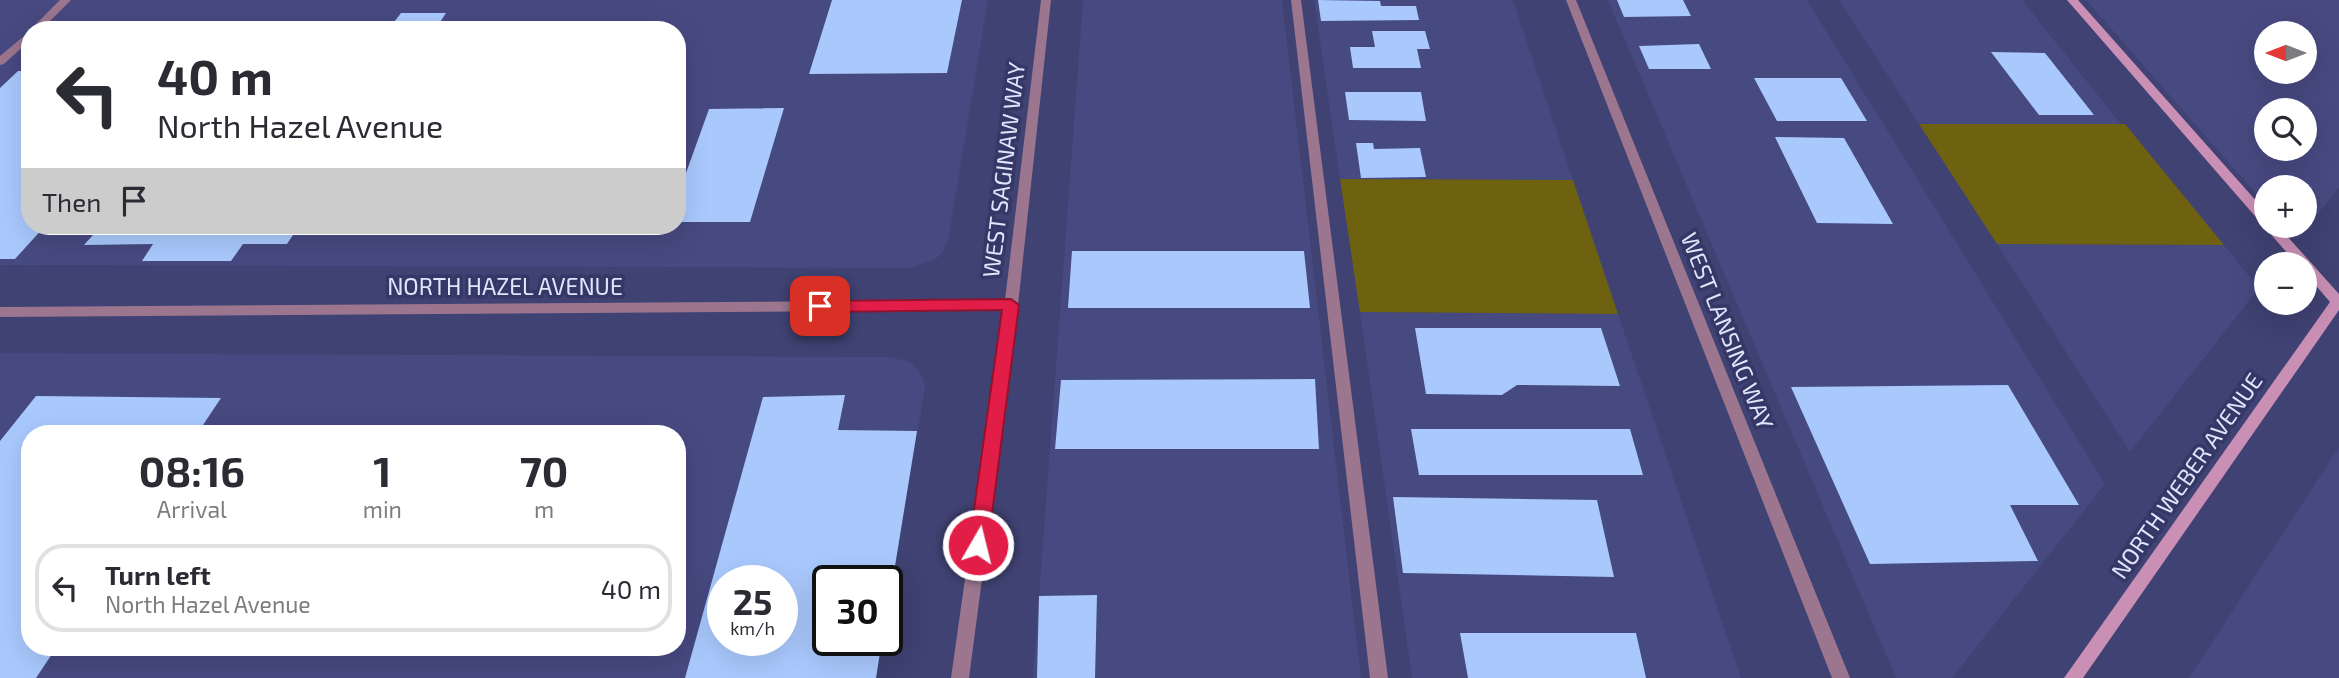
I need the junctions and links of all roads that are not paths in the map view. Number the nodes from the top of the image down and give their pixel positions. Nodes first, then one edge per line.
1 (66, 0) edge
2 (1046, 0) edge
3 (1296, 0) edge
4 (1571, 0) edge
5 (2072, 0) edge
6 (44, 21) edge
7 (21, 42) edge
8 (0, 62) edge
9 (2254, 206) edge
10 (2282, 238) edge
11 (2338, 301) edge
12 (1011, 305) junction
13 (0, 312) edge
14 (960, 678) edge
15 (1379, 678) edge
16 (1841, 678) edge
17 (2073, 678) edge

1 - 6 street
2 - 12 street, WEST SAGINAW WAY
3 - 15 street
4 - 16 street, WEST LANSING WAY
5 - 9 main road
7 - 8 street
10 - 11 main road
11 - 17 main road, NORTH WEBER AVENUE
12 - 13 street, NORTH HAZEL AVENUE
12 - 14 street, WEST SAGINAW WAY

